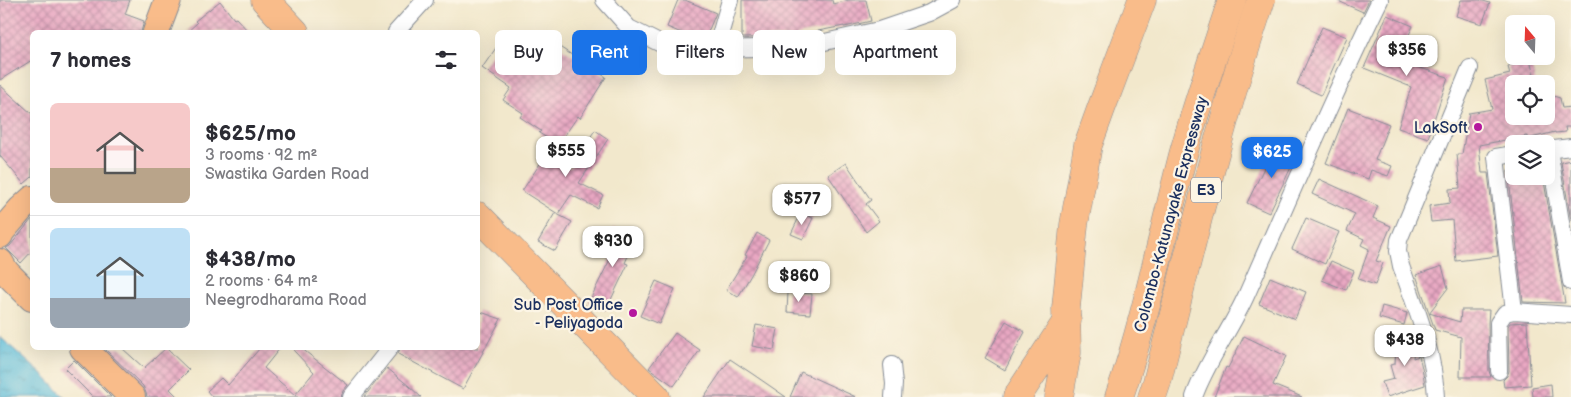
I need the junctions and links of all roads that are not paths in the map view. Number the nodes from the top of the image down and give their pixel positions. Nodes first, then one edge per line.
1 (168, 0) edge
2 (265, 0) edge
3 (425, 0) edge
4 (604, 0) edge
5 (730, 0) edge
6 (953, 0) edge
7 (1142, 0) edge
8 (1158, 0) edge
9 (1232, 0) edge
10 (1261, 0) edge
11 (1380, 0) edge
12 (157, 30) edge
13 (293, 30) edge
14 (398, 30) edge
15 (722, 30) edge
16 (657, 42) edge
17 (743, 49) edge
18 (1470, 68) dead end
19 (1571, 147) edge
20 (1555, 149) edge
21 (1505, 156) edge
22 (1554, 185) edge
23 (30, 201) edge
24 (480, 221) edge
25 (0, 235) edge
26 (0, 262) edge
27 (1571, 282) edge
28 (30, 296) edge
29 (1514, 311) junction
30 (1571, 315) edge
31 (1067, 320) junction
32 (85, 350) edge
33 (388, 350) edge
34 (892, 365) dead end
35 (1498, 371) dead end
36 (1154, 390) edge
37 (132, 397) edge
38 (351, 397) edge
39 (656, 397) edge
40 (894, 397) edge
41 (1016, 397) edge
42 (1059, 397) edge
43 (1076, 397) edge
44 (1119, 397) edge
45 (1194, 397) edge
46 (1436, 397) edge

1 - 12 main road
2 - 13 highway
3 - 14 street
4 - 16 street
5 - 15 street
6 - 17 street
7 - 31 highway
8 - 43 highway
9 - 44 highway, Colombo-Katunayake Expressway / E3
10 - 36 highway, Colombo-Katunayake Expressway / E3
11 - 45 street
18 - 46 street
19 - 20 street
21 - 29 street
22 - 27 street
23 - 25 main road
24 - 39 highway
26 - 28 main road
29 - 30 street
29 - 35 street
31 - 41 highway
31 - 42 highway
32 - 37 main road
33 - 38 street
34 - 40 street

